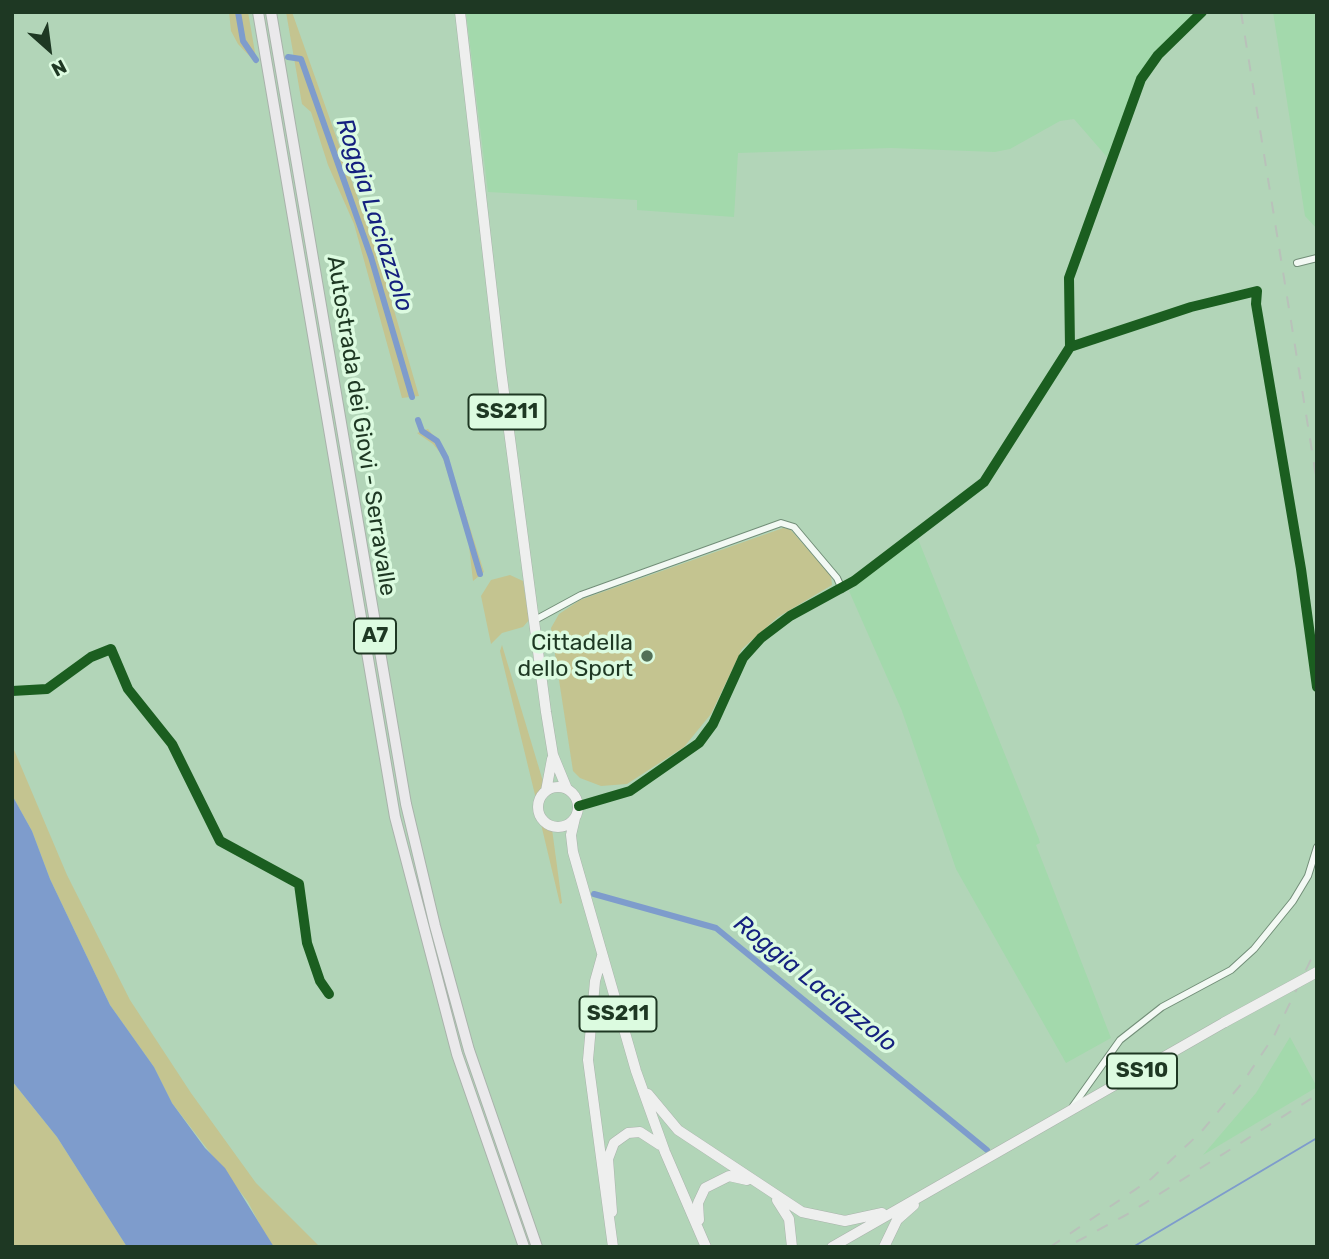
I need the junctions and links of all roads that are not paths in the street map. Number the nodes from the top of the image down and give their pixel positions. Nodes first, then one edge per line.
1 (258, 12) edge
2 (271, 12) edge
3 (460, 12) edge
4 (1202, 12) edge
5 (1317, 258) edge
6 (1297, 262) dead end
7 (1069, 347) junction
8 (842, 589) junction
9 (535, 620) junction
10 (1317, 687) edge
11 (552, 755) junction
12 (567, 789) junction
13 (546, 791) junction
14 (579, 806) junction
15 (575, 818) junction
16 (551, 826) junction
17 (1317, 847) edge
18 (573, 852) junction
19 (602, 956) junction
20 (1317, 972) edge
21 (636, 1071) junction
22 (1058, 1118) junction
23 (665, 1152) junction
24 (755, 1182) junction
25 (933, 1190) junction
26 (775, 1197) junction
27 (903, 1206) junction
28 (611, 1234) junction
29 (706, 1246) edge
30 (524, 1247) edge
31 (537, 1247) edge
32 (612, 1247) edge
33 (792, 1247) edge
34 (832, 1247) edge
35 (884, 1247) edge

1 - 30 highway, Autostrada dei Giovi - Serravalle / A7
2 - 31 highway, Autostrada dei Giovi - Serravalle / A7
3 - 9 main road, SS211
4 - 7 street
5 - 6 street
7 - 8 street
7 - 10 street
8 - 9 street
8 - 14 street
9 - 11 main road, SS211
11 - 12 main road, SS211
11 - 13 main road, SS211
12 - 13 main road
12 - 14 main road, SS211
13 - 16 main road, SS211
14 - 15 main road, SS211
15 - 16 main road
15 - 18 main road, SS211
16 - 18 main road, SS211
17 - 22 street
18 - 19 main road, SS211
19 - 21 main road, SS211
19 - 28 main road
20 - 22 main road, SS10, bridge
21 - 23 main road, SS211
21 - 24 main road
22 - 25 main road, SS10
23 - 28 main road
23 - 29 main road, SS211
24 - 26 main road
24 - 29 main road
25 - 27 main road
25 - 35 main road
26 - 27 main road
26 - 33 main road
27 - 34 main road
28 - 32 main road

